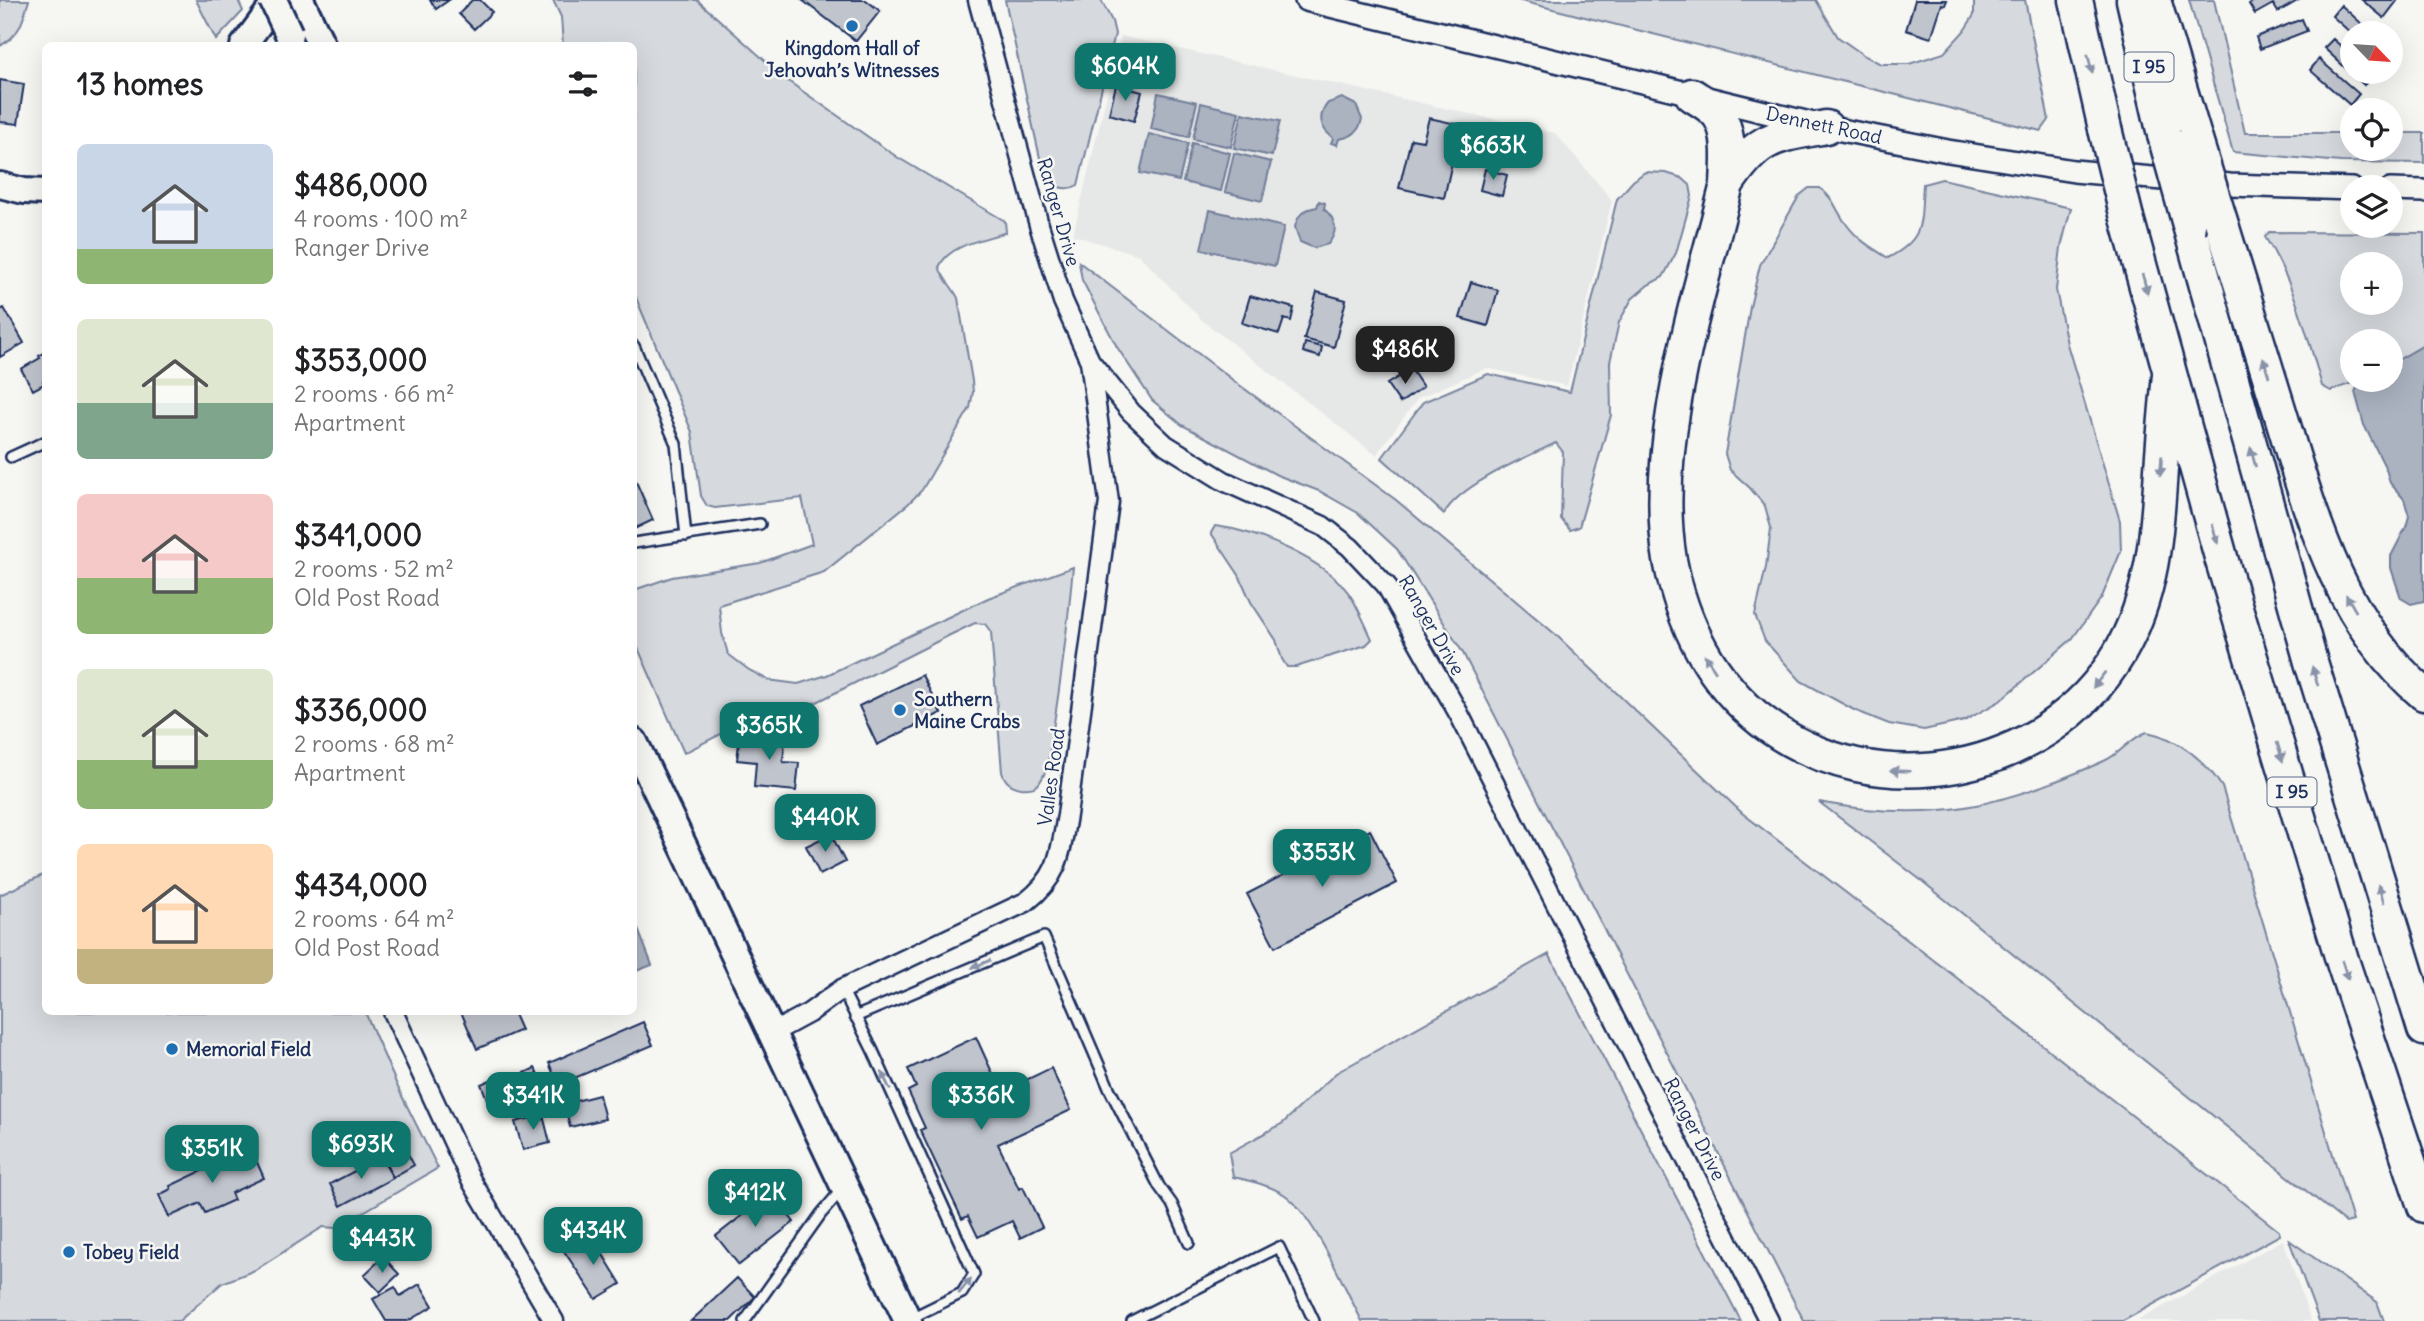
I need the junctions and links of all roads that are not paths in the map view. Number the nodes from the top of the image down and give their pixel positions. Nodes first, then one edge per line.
1 (275, 0) edge
2 (978, 0) edge
3 (1306, 0) edge
4 (2076, 0) edge
5 (2133, 0) edge
6 (2154, 0) edge
7 (298, 24) edge
8 (246, 42) edge
9 (318, 42) edge
10 (1692, 94) junction
11 (1826, 127) junction
12 (2179, 136) junction
13 (1727, 184) junction
14 (0, 185) edge
15 (2340, 189) edge
16 (2403, 190) edge
17 (2424, 191) edge
18 (42, 192) edge
19 (637, 353) edge
20 (1090, 361) junction
21 (2169, 374) junction
22 (42, 443) edge
23 (10, 457) dead end
24 (760, 524) dead end
25 (686, 536) junction
26 (637, 543) edge
27 (2424, 694) edge
28 (637, 748) edge
29 (842, 989) junction
30 (394, 1015) edge
31 (855, 1017) junction
32 (2424, 1029) edge
33 (772, 1033) junction
34 (844, 1187) junction
35 (2424, 1206) edge
36 (1189, 1243) dead end
37 (908, 1320) edge
38 (554, 1321) edge
39 (745, 1321) edge
40 (1132, 1321) edge
41 (1314, 1321) edge
42 (1769, 1321) edge

1 - 7 main road, bridge
1 - 8 main road
2 - 20 street, Ranger Drive
3 - 10 street, Dennett Road
4 -> 21 highway, I 95, bridge
5 - 12 highway, I 95
6 - 12 highway
7 - 9 main road
10 - 11 street, Dennett Road
10 - 13 highway
11 - 13 highway
11 - 15 street, Dennett Road
27 -> 12 highway, bridge
32 -> 12 highway, I 95, bridge
21 -> 13 highway
14 - 18 main road
16 - 17 street
19 - 25 lane
20 - 29 street, Valles Road
20 - 42 street, Ranger Drive
21 -> 35 highway, I 95
22 - 23 lane
24 - 25 lane
25 - 26 lane
28 - 33 main road
29 - 31 lane
29 - 33 street, Valles Road
30 - 38 street
36 -> 31 lane
37 -> 31 lane
33 - 34 main road
34 - 37 main road
34 - 39 lane
40 - 41 lane

